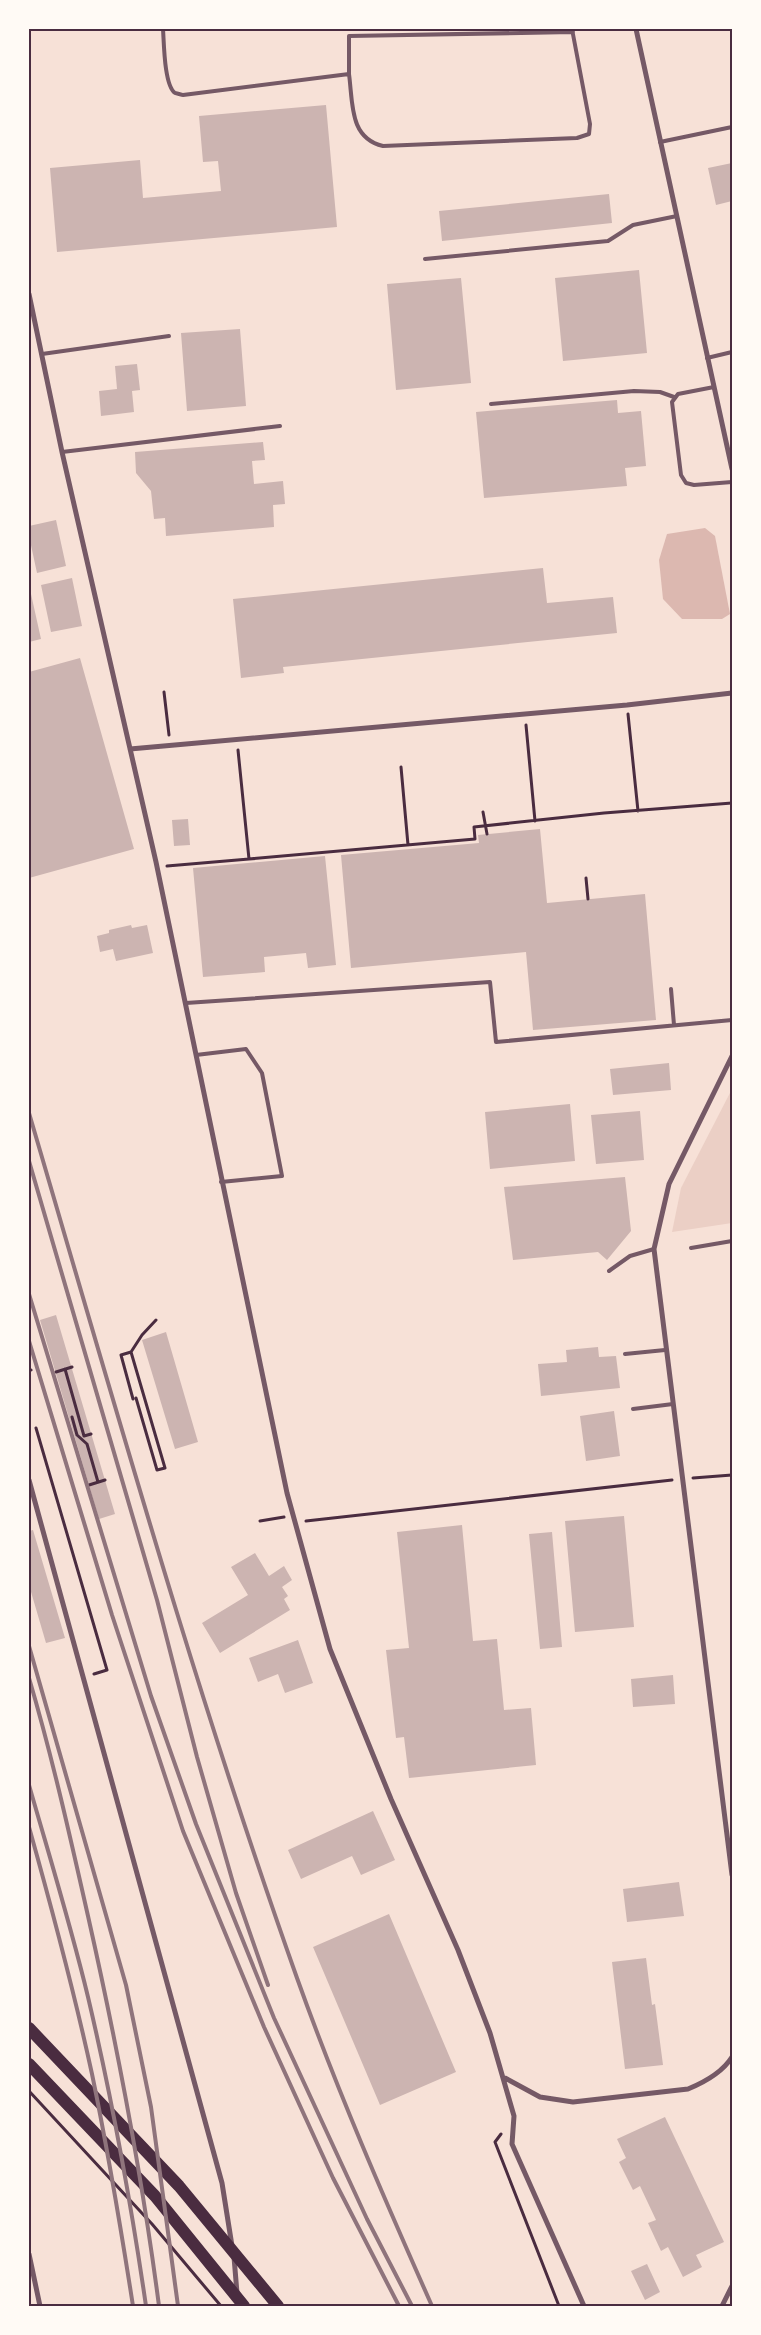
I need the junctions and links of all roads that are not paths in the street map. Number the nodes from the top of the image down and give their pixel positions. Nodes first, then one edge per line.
1 (163, 29) edge
2 (349, 29) edge
3 (636, 29) edge
4 (573, 31) edge
5 (349, 36) junction
6 (349, 74) junction
7 (732, 127) edge
8 (660, 142) junction
9 (677, 216) junction
10 (425, 259) dead end
11 (29, 294) edge
12 (169, 336) dead end
13 (732, 352) edge
14 (42, 354) junction
15 (707, 358) junction
16 (714, 387) junction
17 (674, 397) junction
18 (491, 404) dead end
19 (280, 426) dead end
20 (62, 452) junction
21 (732, 468) edge
22 (732, 482) edge
23 (732, 693) edge
24 (130, 749) junction
25 (671, 989) dead end
26 (186, 1003) junction
27 (732, 1020) edge
28 (674, 1025) junction
29 (196, 1054) junction
30 (732, 1056) edge
31 (221, 1182) junction
32 (732, 1241) edge
33 (691, 1248) dead end
34 (654, 1249) junction
35 (609, 1271) dead end
36 (665, 1350) junction
37 (625, 1354) dead end
38 (673, 1404) junction
39 (633, 1409) dead end
40 (29, 1480) edge
41 (732, 1875) edge
42 (29, 2028) edge
43 (732, 2057) edge
44 (29, 2064) edge
45 (505, 2078) junction
46 (29, 2254) edge
47 (732, 2286) edge
48 (40, 2306) edge
49 (238, 2306) edge
50 (244, 2306) edge
51 (278, 2306) edge
52 (584, 2306) edge
53 (722, 2306) edge

1 - 6 lane
2 - 5 lane
3 - 8 street
4 - 5 lane
4 - 6 lane
5 - 6 lane
7 - 8 lane
8 - 9 street
9 - 10 lane
9 - 15 street
11 - 14 street
12 - 14 lane
13 - 15 lane
14 - 20 street
15 - 16 street
16 - 17 lane
16 - 21 street
17 - 18 lane
17 - 22 lane
19 - 20 lane
20 - 24 street
23 - 24 street
24 - 26 street
25 - 28 lane
26 - 28 lane
26 - 29 street
27 - 28 lane
29 - 31 street
29 - 31 lane
30 - 34 street
31 - 45 street
32 - 33 lane
34 - 35 lane
34 - 36 street
36 - 37 lane
36 - 38 street
38 - 39 lane
38 - 41 street
40 - 49 street
42 - 51 main road
43 - 45 street
44 - 50 main road
45 - 52 street
46 - 48 street
47 - 53 street

